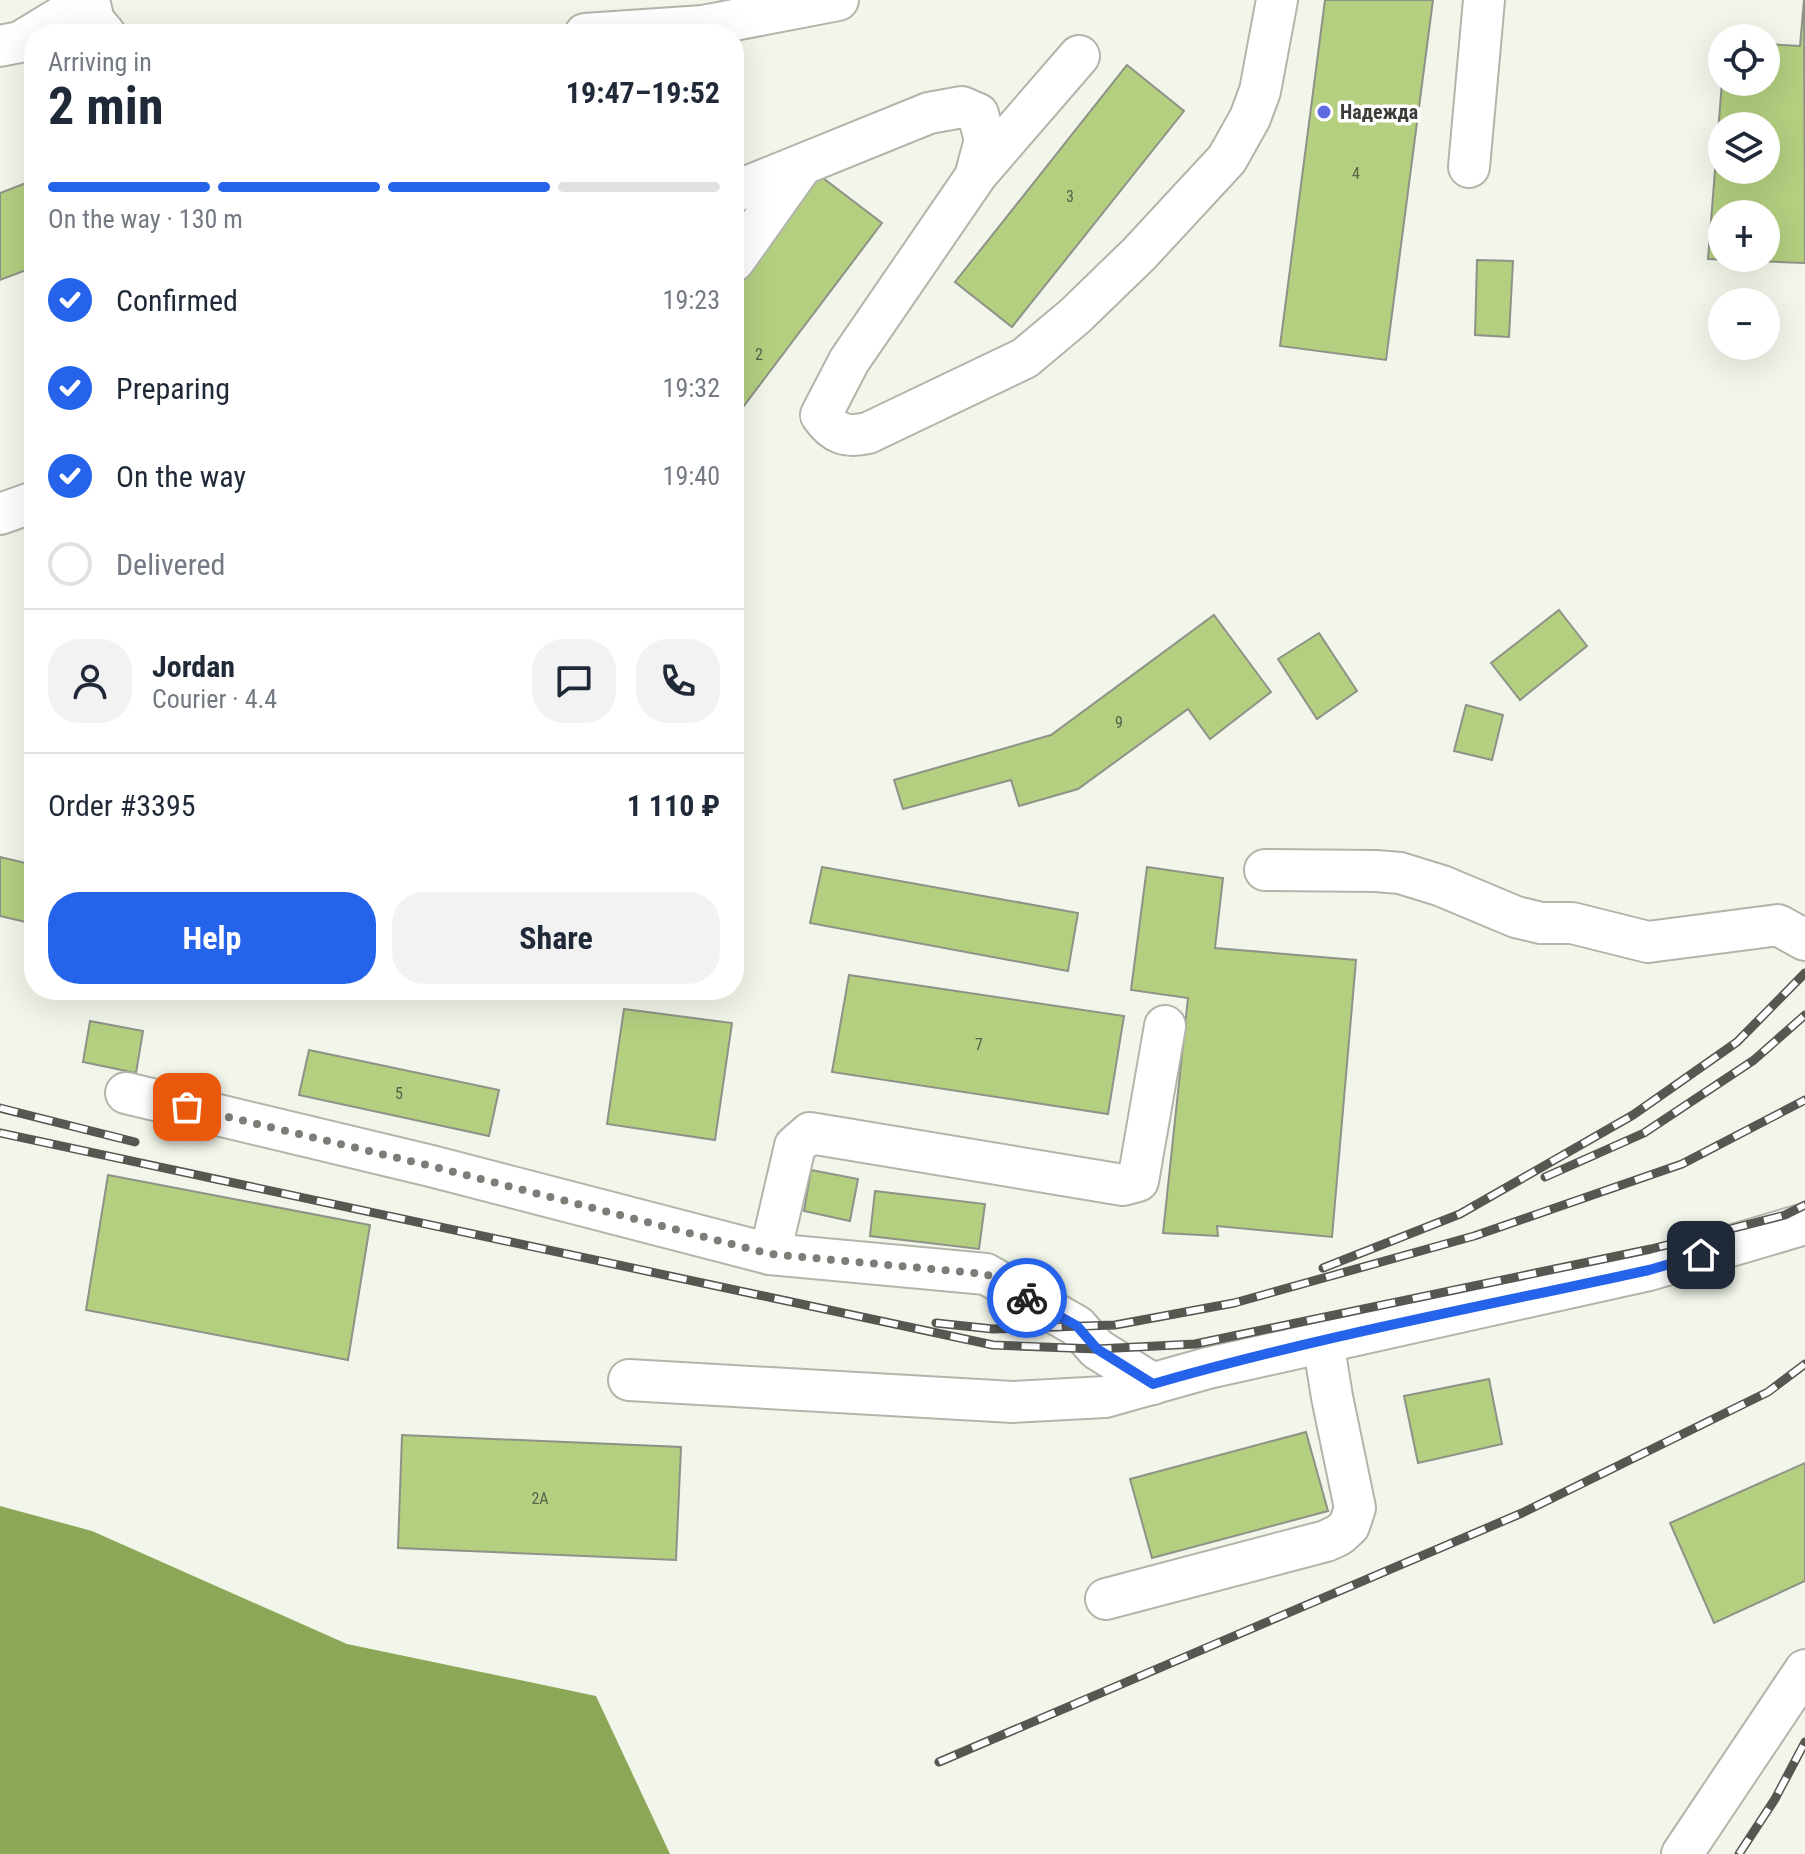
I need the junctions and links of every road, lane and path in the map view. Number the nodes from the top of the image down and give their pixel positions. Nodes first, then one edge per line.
1 (89, 0) edge
2 (838, 0) edge
3 (1277, 0) edge
4 (1484, 0) edge
5 (50, 24) edge
6 (97, 24) edge
7 (713, 24) edge
8 (24, 40) edge
9 (0, 46) edge
10 (1079, 56) dead end
11 (1469, 167) dead end
12 (800, 168) junction
13 (975, 177) junction
14 (744, 188) edge
15 (744, 247) edge
16 (24, 506) edge
17 (0, 514) edge
18 (1265, 870) dead end
19 (1805, 940) edge
20 (1165, 1026) dead end
21 (126, 1093) dead end
22 (1805, 1226) edge
23 (770, 1254) junction
24 (1323, 1341) junction
25 (629, 1380) dead end
26 (1153, 1384) junction
27 (1106, 1599) dead end
28 (1805, 1670) edge
29 (1682, 1854) edge

1 - 5 street
1 - 6 street
2 - 7 street
3 - 13 street
4 - 11 street
8 - 9 street
10 - 13 street
12 - 13 street
12 - 14 street
12 - 15 street
16 - 17 street
18 - 19 street
20 - 23 street
21 - 23 street
22 - 24 street
23 - 26 street
24 - 26 street
24 - 27 street
25 - 26 street
28 - 29 street

